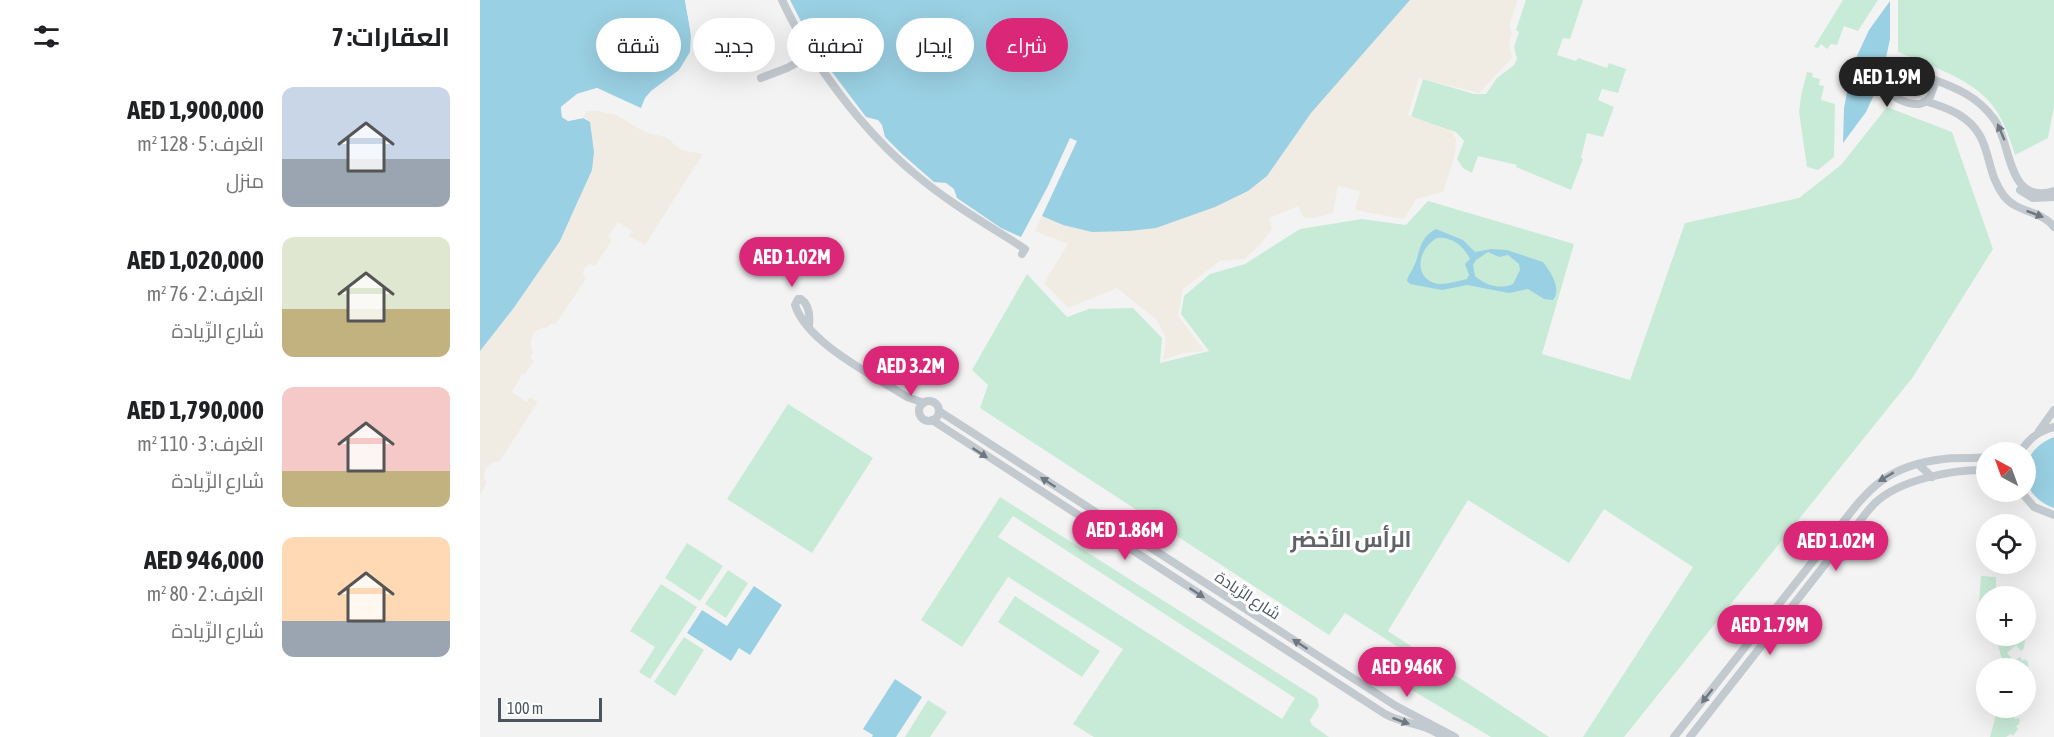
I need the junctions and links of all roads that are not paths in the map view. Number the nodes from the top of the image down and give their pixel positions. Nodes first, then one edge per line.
1 (782, 0) edge
2 (792, 18) edge
3 (787, 68) edge
4 (826, 72) edge
5 (761, 78) dead end
6 (1932, 79) junction
7 (1925, 102) junction
8 (2022, 187) junction
9 (2054, 191) edge
10 (2054, 197) edge
11 (2013, 205) junction
12 (2054, 215) edge
13 (2054, 225) edge
14 (1022, 254) dead end
15 (809, 326) dead end
16 (922, 406) junction
17 (2054, 410) edge
18 (939, 411) junction
19 (932, 420) junction
20 (2054, 427) edge
21 (2037, 434) junction
22 (2028, 442) edge
23 (1976, 457) edge
24 (1918, 464) junction
25 (1976, 471) edge
26 (1932, 477) junction
27 (2030, 502) edge
28 (2054, 515) edge
29 (1838, 529) junction
30 (1849, 536) junction
31 (1821, 551) junction
32 (1830, 558) junction
33 (1443, 737) edge
34 (1455, 737) edge
35 (1674, 737) edge
36 (1690, 737) edge

1 - 2 street
3 - 5 street
4 - 14 street
6 - 7 street
6 - 7 street
8 -> 6 street
7 - 11 street
8 - 9 street
8 - 10 street
8 - 11 street
11 -> 13 street
12 - 13 street
15 - 16 street
16 - 18 street
16 - 19 street
17 - 21 street
18 - 19 street
34 -> 18 street, شارع الرِّيادة
19 -> 33 street, شارع الرِّيادة
20 - 21 street
21 - 22 street
23 - 24 street
24 - 26 street
24 -> 29 street
25 - 26 street
26 - 30 street
27 - 28 street
29 - 30 street
29 - 31 street
30 - 32 street
31 - 32 street
31 -> 35 street
32 - 36 street

